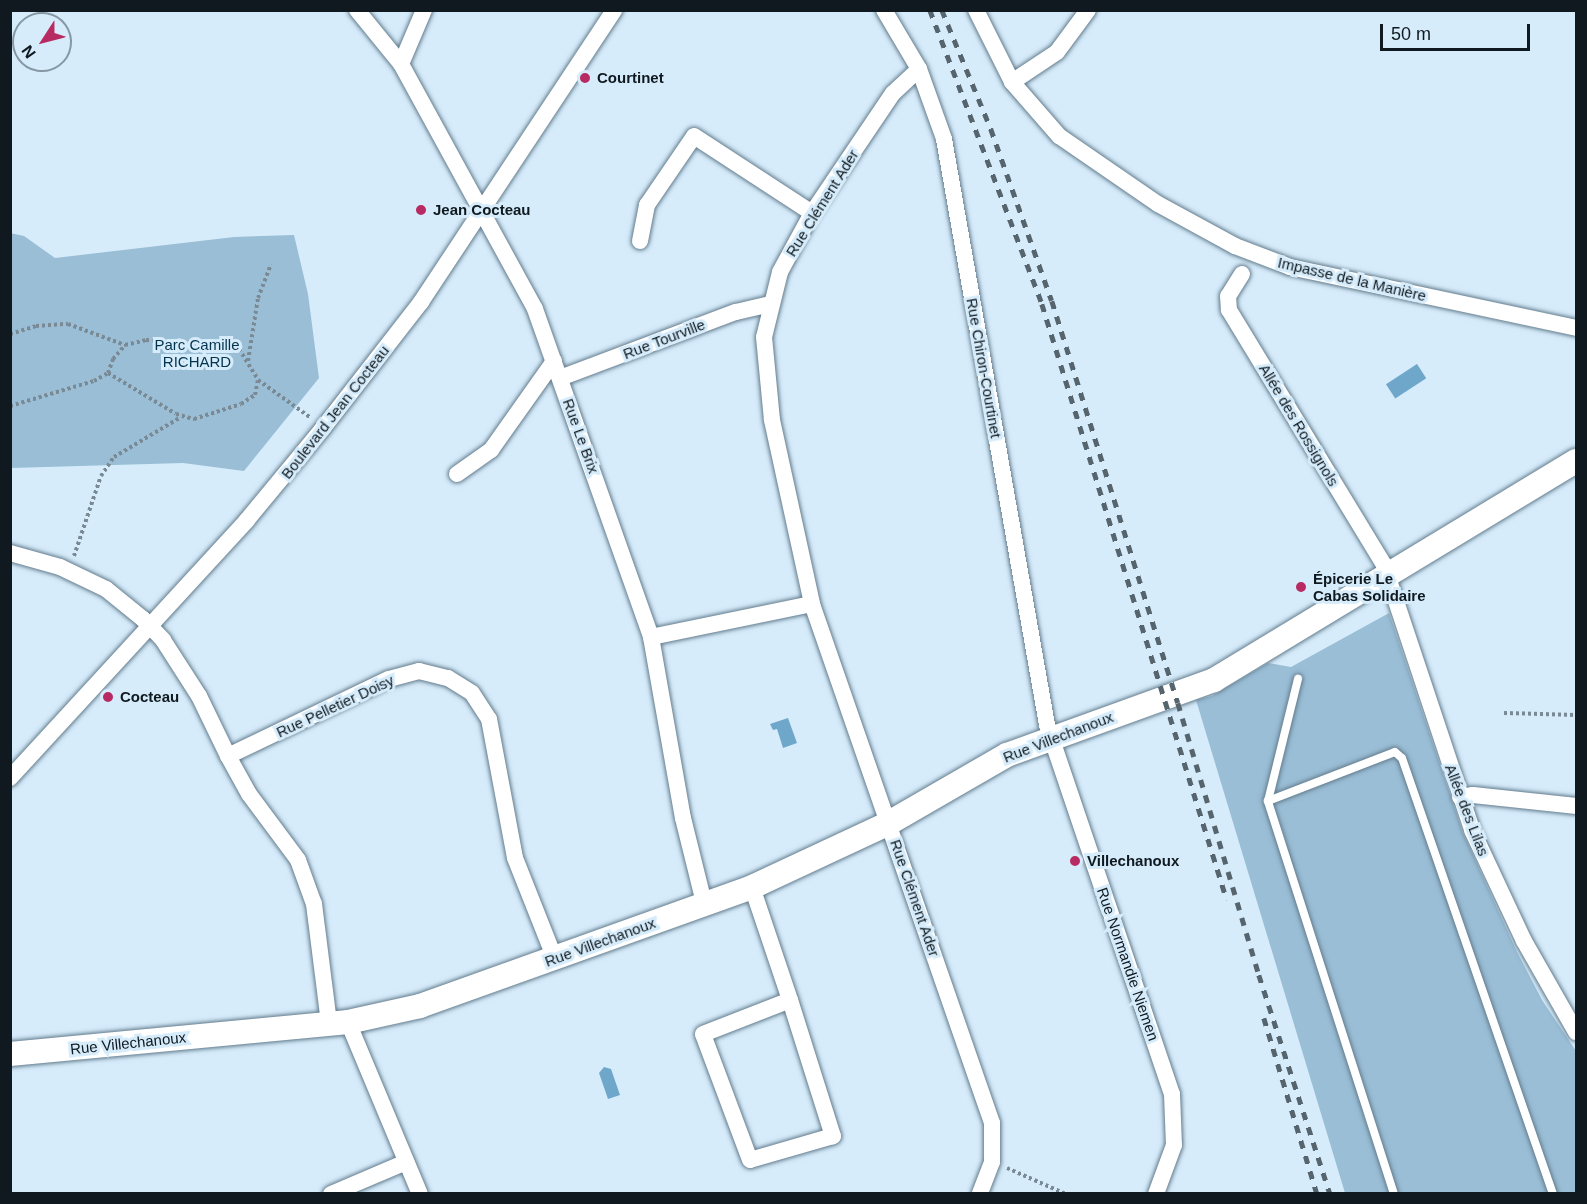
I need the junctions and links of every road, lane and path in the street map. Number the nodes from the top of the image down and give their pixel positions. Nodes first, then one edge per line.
1 (357, 10) edge
2 (424, 10) edge
3 (614, 10) edge
4 (884, 10) edge
5 (976, 10) edge
6 (1088, 10) edge
7 (401, 64) junction
8 (920, 69) junction
9 (1012, 82) junction
10 (482, 212) junction
11 (813, 213) junction
12 (640, 241) dead end
13 (271, 264) dead end
14 (1242, 274) dead end
15 (771, 304) junction
16 (1576, 328) edge
17 (10, 334) edge
18 (125, 345) junction
19 (247, 361) junction
20 (554, 361) junction
21 (108, 373) junction
22 (560, 378) junction
23 (258, 380) junction
24 (10, 406) edge
25 (181, 417) junction
26 (323, 428) junction
27 (1576, 461) edge
28 (457, 474) dead end
29 (10, 554) edge
30 (69, 571) junction
31 (1389, 576) junction
32 (812, 604) junction
33 (151, 627) junction
34 (651, 637) junction
35 (1298, 679) dead end
36 (1504, 713) dead end
37 (1576, 715) edge
38 (1051, 736) junction
39 (228, 756) junction
40 (10, 778) edge
41 (1460, 797) junction
42 (1268, 801) junction
43 (1576, 806) edge
44 (888, 823) junction
45 (752, 887) junction
46 (704, 903) junction
47 (555, 959) junction
48 (790, 1000) junction
49 (339, 1023) junction
50 (1576, 1032) edge
51 (10, 1054) edge
52 (406, 1162) junction
53 (992, 1162) junction
54 (331, 1194) edge
55 (420, 1194) edge
56 (980, 1194) edge
57 (1066, 1194) edge
58 (1156, 1194) edge
59 (1394, 1194) edge
60 (1553, 1194) edge

1 - 7 street, Rue Le Brix
2 - 7 street
3 - 10 street, Boulevard Jean Cocteau
4 - 8 street, Rue Chiron-Courtinet
5 - 9 street, Impasse de la Manière
6 - 9 street
7 - 10 street, Rue Le Brix
8 - 11 street, Rue Clément Ader
8 - 38 street, Rue Chiron-Courtinet
9 - 16 street, Impasse de la Manière
10 - 20 street, Rue Le Brix
10 - 26 street, Boulevard Jean Cocteau
11 - 12 street
11 - 15 street, Rue Clément Ader
13 - 19 path
14 - 31 street, Allée des Rossignols
15 - 22 street, Rue Tourville
15 - 32 street, Rue Clément Ader
17 - 18 path
18 - 19 path
18 - 21 path
19 - 23 path
20 - 22 street, Rue Le Brix
20 - 28 street
21 - 24 path
21 - 25 path
22 - 34 street, Rue Le Brix
23 - 25 path
23 - 26 path
25 - 30 path
26 - 33 street, Boulevard Jean Cocteau
27 - 31 street, Rue Villechanoux
29 - 30 street
30 - 33 street
31 - 38 street, Rue Villechanoux
31 - 41 street, Allée des Lilas
32 - 34 street
32 - 44 street, Rue Clément Ader
33 - 39 street
33 - 40 street, Boulevard Jean Cocteau
34 - 46 street, Rue Le Brix
35 - 42 lane
36 - 37 path
38 - 44 street, Rue Villechanoux
38 - 58 street, Rue Normandie Niemen
39 - 47 street, Rue Pelletier Doisy
39 - 49 street
41 - 43 street
41 - 50 street, Allée des Lilas
42 - 59 lane
42 - 60 lane
44 - 45 street, Rue Villechanoux
44 - 53 street, Rue Clément Ader
45 - 46 street, Rue Villechanoux
45 - 48 street
46 - 47 street, Rue Villechanoux
47 - 49 street, Rue Villechanoux
48 - 48 street
49 - 51 street, Rue Villechanoux
49 - 52 street
52 - 54 street
52 - 55 street
53 - 56 street, Rue Clément Ader
53 - 57 path

